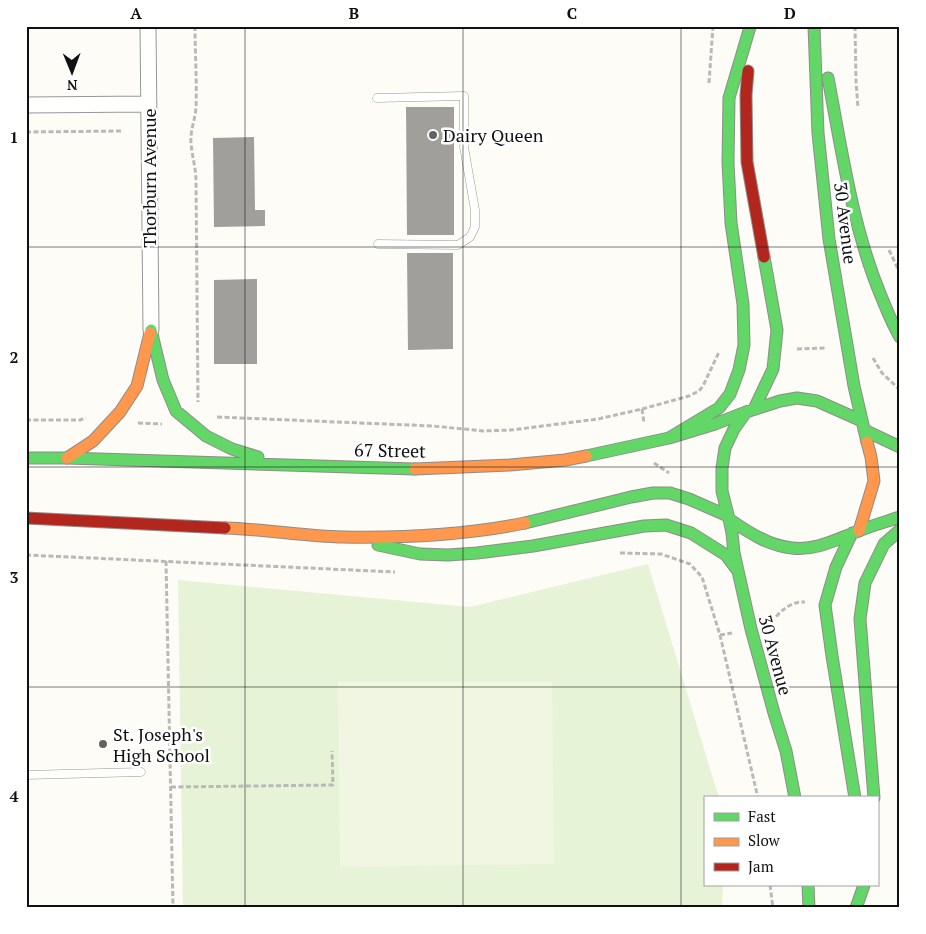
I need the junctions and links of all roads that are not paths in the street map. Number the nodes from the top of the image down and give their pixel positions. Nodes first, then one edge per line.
1 (148, 26) edge
2 (814, 26) edge
3 (818, 26) edge
4 (750, 27) edge
5 (377, 98) dead end
6 (149, 104) junction
7 (26, 105) edge
8 (378, 244) dead end
9 (151, 330) junction
10 (900, 336) edge
11 (750, 410) junction
12 (863, 426) junction
13 (669, 438) junction
14 (900, 447) edge
15 (26, 458) edge
16 (67, 458) junction
17 (283, 465) junction
18 (900, 517) edge
19 (26, 518) edge
20 (728, 518) junction
21 (900, 530) edge
22 (855, 532) junction
23 (341, 536) junction
24 (738, 571) junction
25 (141, 772) dead end
26 (26, 775) edge
27 (795, 796) edge
28 (855, 796) edge
29 (874, 796) edge
30 (808, 886) edge
31 (855, 886) edge
32 (864, 886) edge
33 (809, 908) edge
34 (855, 908) edge

1 - 6 street, Thorburn Avenue
2 - 12 main road, 30 Avenue
3 - 10 main road
4 - 11 main road
4 - 13 main road
5 - 8 lane
6 - 7 street
6 - 9 street, Thorburn Avenue
9 - 16 main road
9 - 17 main road
11 - 12 main road
11 - 13 main road, 67 Street
11 - 20 main road
12 - 14 main road
12 - 22 main road
13 - 17 main road, 67 Street
15 - 16 main road, 67 Street
16 - 17 main road, 67 Street
18 - 22 main road
19 - 23 main road
20 - 22 main road
20 - 23 main road
20 - 24 main road, 30 Avenue
21 - 29 main road
22 - 28 main road
23 - 24 main road
24 - 27 main road, 30 Avenue
25 - 26 lane
30 - 33 main road
31 - 34 main road
32 - 34 main road

